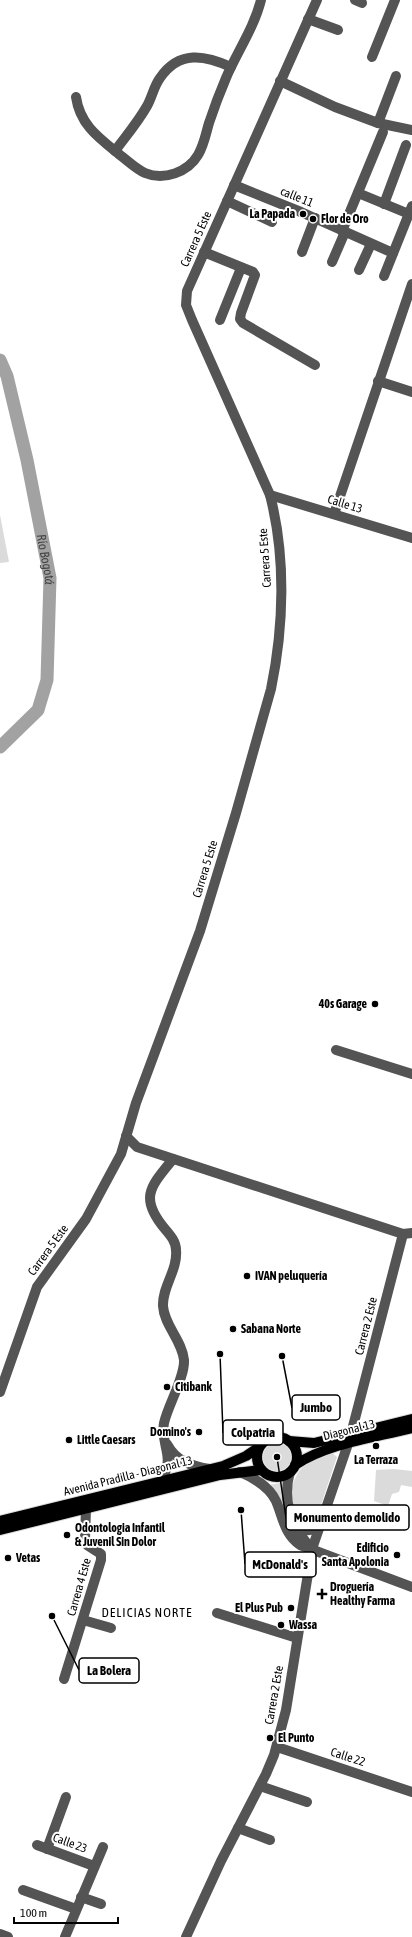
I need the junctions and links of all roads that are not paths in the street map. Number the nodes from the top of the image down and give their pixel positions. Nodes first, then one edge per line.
1 (261, 0) edge
2 (317, 0) edge
3 (395, 0) edge
4 (308, 19) junction
5 (338, 30) dead end
6 (372, 57) dead end
7 (231, 68) junction
8 (396, 76) dead end
9 (280, 81) junction
10 (76, 97) dead end
11 (380, 128) junction
12 (412, 130) edge
13 (406, 145) dead end
14 (115, 151) junction
15 (234, 185) junction
16 (358, 193) junction
17 (227, 201) junction
18 (384, 204) junction
19 (411, 210) edge
20 (315, 218) junction
21 (272, 222) dead end
22 (344, 231) junction
23 (371, 244) junction
24 (204, 252) junction
25 (302, 252) dead end
26 (393, 254) junction
27 (332, 262) dead end
28 (241, 268) junction
29 (359, 270) dead end
30 (384, 276) dead end
31 (412, 284) edge
32 (220, 320) dead end
33 (315, 364) dead end
34 (378, 380) junction
35 (412, 392) edge
36 (270, 495) junction
37 (334, 514) junction
38 (412, 538) edge
39 (336, 1050) dead end
40 (412, 1074) edge
41 (126, 1136) junction
42 (137, 1147) junction
43 (121, 1154) junction
44 (173, 1159) junction
45 (408, 1233) edge
46 (0, 1392) edge
47 (412, 1419) edge
48 (412, 1428) edge
49 (351, 1434) junction
50 (289, 1441) junction
51 (166, 1442) junction
52 (348, 1444) junction
53 (258, 1448) junction
54 (293, 1469) junction
55 (209, 1470) junction
56 (261, 1470) junction
57 (240, 1472) junction
58 (160, 1482) junction
59 (86, 1508) junction
60 (0, 1520) edge
61 (321, 1523) junction
62 (295, 1524) junction
63 (0, 1530) edge
64 (312, 1549) junction
65 (412, 1587) edge
66 (217, 1613) dead end
67 (83, 1620) junction
68 (111, 1628) dead end
69 (297, 1638) junction
70 (64, 1679) dead end
71 (277, 1747) junction
72 (260, 1786) junction
73 (412, 1792) edge
74 (66, 1797) dead end
75 (307, 1802) dead end
76 (238, 1828) junction
77 (270, 1840) dead end
78 (37, 1845) dead end
79 (103, 1847) dead end
80 (47, 1849) junction
81 (94, 1866) junction
82 (23, 1890) dead end
83 (81, 1897) junction
84 (101, 1904) dead end
85 (76, 1909) junction
86 (0, 1934) edge
87 (8, 1937) edge
88 (65, 1937) edge
89 (186, 1937) edge

1 - 7 street
2 - 4 street, Carrera 5 Este
3 - 6 street
4 - 5 street
4 - 9 street, Carrera 5 Este
7 - 14 street
7 - 14 street
8 - 11 street
9 - 11 street
9 - 15 street, Carrera 5 Este
10 - 14 street
11 - 12 street
11 - 16 street
13 - 18 street
15 - 17 street, Carrera 5 Este
15 - 20 street, calle 11
16 - 18 street
16 - 22 street
17 - 21 street
17 - 24 street, Carrera 5 Este
18 - 19 street
19 - 26 street
20 - 22 street, calle 11
20 - 25 street
22 - 23 street, calle 11
22 - 27 street
23 - 26 street, calle 11
23 - 29 street
24 - 28 street
24 - 36 street, Carrera 5 Este
26 - 30 street
28 - 32 street
28 - 33 street
31 - 34 street
34 - 35 street
34 - 37 street
36 - 37 street, Calle 13
36 - 41 street, Carrera 5 Este
37 - 38 street, Calle 13
39 - 40 street
41 - 42 street
41 - 43 street, Carrera 5 Este
42 - 43 street
42 - 44 street
43 - 46 street, Carrera 5 Este
44 - 45 street
44 - 51 street
45 - 49 street, Carrera 2 Este
47 - 49 main road, Diagonal 13
48 - 52 main road, Diagonal 13
49 - 50 main road, Diagonal 13
50 - 53 main road
50 - 54 main road
51 - 55 street
51 - 58 street
52 - 54 main road, Diagonal 13
52 - 61 street, Carrera 2 Este
53 - 55 main road, Avenida Pradilla - Diagonal 13
53 - 56 main road
54 - 56 main road
54 - 62 street
55 - 58 main road, Avenida Pradilla - Diagonal 13
56 - 57 main road, Avenida Pradilla - Diagonal 13
57 - 59 main road, Avenida Pradilla - Diagonal 13
57 - 64 street
58 - 60 main road, Avenida Pradilla - Diagonal 13
59 - 63 main road, Avenida Pradilla - Diagonal 13
59 - 67 street, Carrera 4 Este
61 - 62 street
61 - 64 street, Carrera 2 Este
62 - 64 street
64 - 65 street
64 - 69 street, Carrera 2 Este
66 - 69 street
67 - 68 street
67 - 70 street, Carrera 4 Este
69 - 71 street, Carrera 2 Este
71 - 72 street, Carrera 2 Este
71 - 73 street, Calle 22
72 - 75 street
72 - 76 street, Carrera 2 Este
74 - 80 street
76 - 77 street
76 - 89 street, Carrera 2 Este
78 - 80 street, Calle 23
79 - 81 street
80 - 81 street, Calle 23
81 - 83 street
82 - 85 street
83 - 84 street
83 - 85 street
85 - 88 street
86 - 87 street

